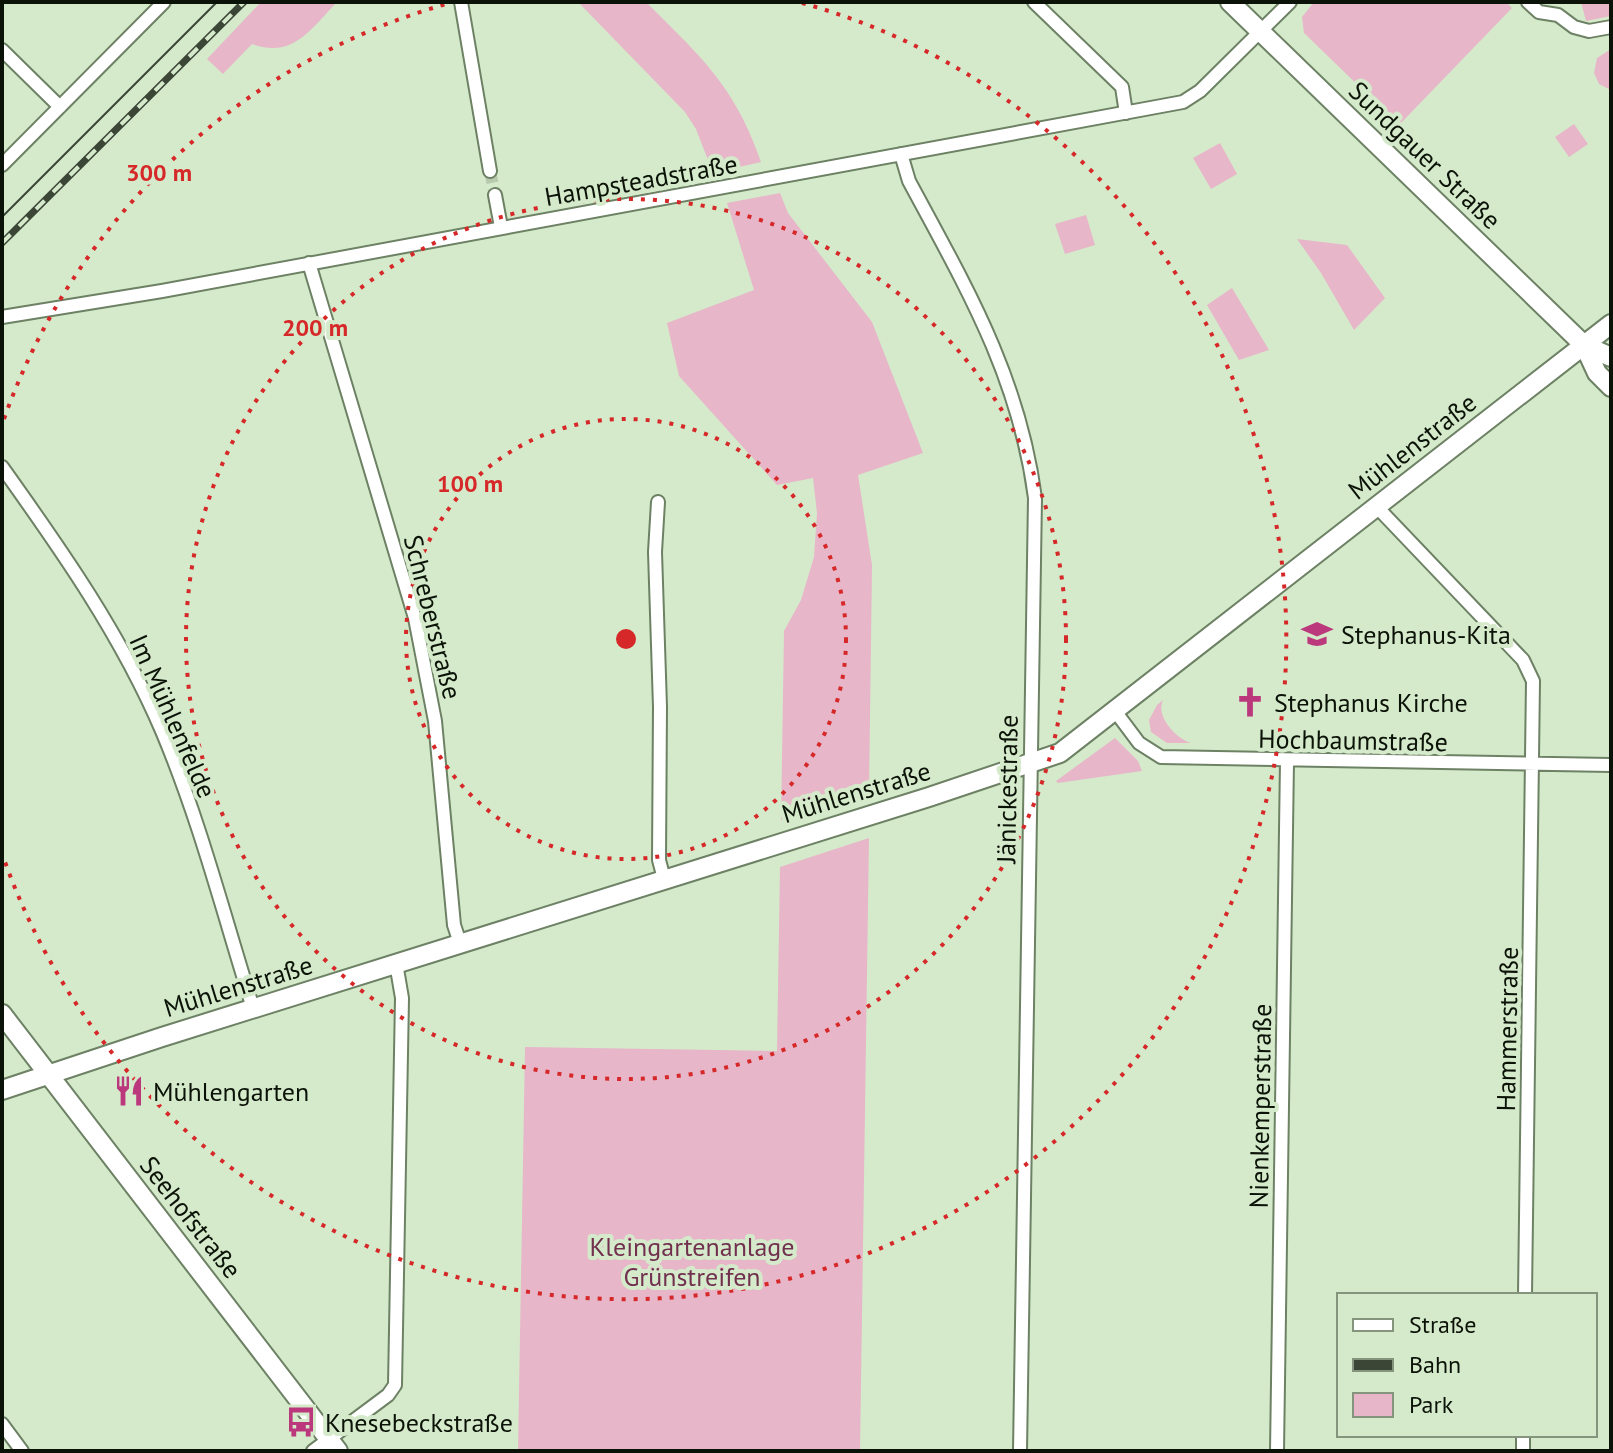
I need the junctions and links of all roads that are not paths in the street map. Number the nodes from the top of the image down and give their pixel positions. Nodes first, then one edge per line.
1 (164, 2) edge
2 (461, 2) edge
3 (1034, 2) edge
4 (1230, 2) edge
5 (1290, 2) edge
6 (1528, 2) edge
7 (1611, 27) edge
8 (1261, 31) junction
9 (2, 50) edge
10 (60, 107) junction
11 (1126, 113) junction
12 (901, 154) junction
13 (2, 165) edge
14 (490, 171) tunnel mouth
15 (495, 195) tunnel mouth
16 (501, 227) junction
17 (309, 263) junction
18 (2, 317) edge
19 (1611, 324) edge
20 (1584, 345) junction
21 (1611, 357) edge
22 (1611, 387) edge
23 (2, 467) edge
24 (658, 502) dead end
25 (1377, 507) junction
26 (1115, 711) junction
27 (1287, 761) junction
28 (1533, 764) junction
29 (1030, 765) junction
30 (1611, 765) edge
31 (664, 879) junction
32 (460, 943) junction
33 (396, 963) junction
34 (253, 1008) junction
35 (2, 1014) edge
36 (48, 1073) junction
37 (2, 1090) edge
38 (1525, 1293) edge
39 (2, 1424) edge
40 (333, 1445) edge
41 (22, 1451) edge
42 (313, 1451) edge
43 (1020, 1451) edge
44 (1277, 1451) edge

1 - 10 street
2 - 14 street
3 - 11 street
4 - 8 street, Sundgauer Straße
5 - 8 street, Hampsteadstraße
6 - 7 street
8 - 11 street, Hampsteadstraße
8 - 20 street, Sundgauer Straße
9 - 10 street
10 - 13 street
11 - 12 street, Hampsteadstraße
12 - 16 street, Hampsteadstraße
12 - 29 street, Jänickestraße
15 - 16 street
16 - 17 street, Hampsteadstraße
17 - 18 street, Hampsteadstraße
17 - 32 street, Schreberstraße
19 - 20 street, Mühlenstraße
20 - 21 street, Sundgauer Straße
20 - 22 street, Sundgauer Straße
20 - 25 street, Mühlenstraße
23 - 34 street, Im Mühlenfelde
24 - 31 street
25 - 26 street, Mühlenstraße
25 - 28 street, Hammerstraße
26 - 27 street, Hochbaumstraße
26 - 29 street, Mühlenstraße
27 - 28 street, Hochbaumstraße
27 - 44 street, Nienkemperstraße
28 - 30 street, Hochbaumstraße
28 - 38 street, Hammerstraße
29 - 31 street, Mühlenstraße
29 - 43 street, Jänickestraße
31 - 32 street, Mühlenstraße
32 - 33 street, Mühlenstraße
33 - 34 street, Mühlenstraße
33 - 40 street
34 - 36 street, Mühlenstraße
35 - 36 street, Seehofstraße
36 - 37 street, Mühlenstraße
36 - 40 street, Seehofstraße
39 - 41 street
40 - 42 street

